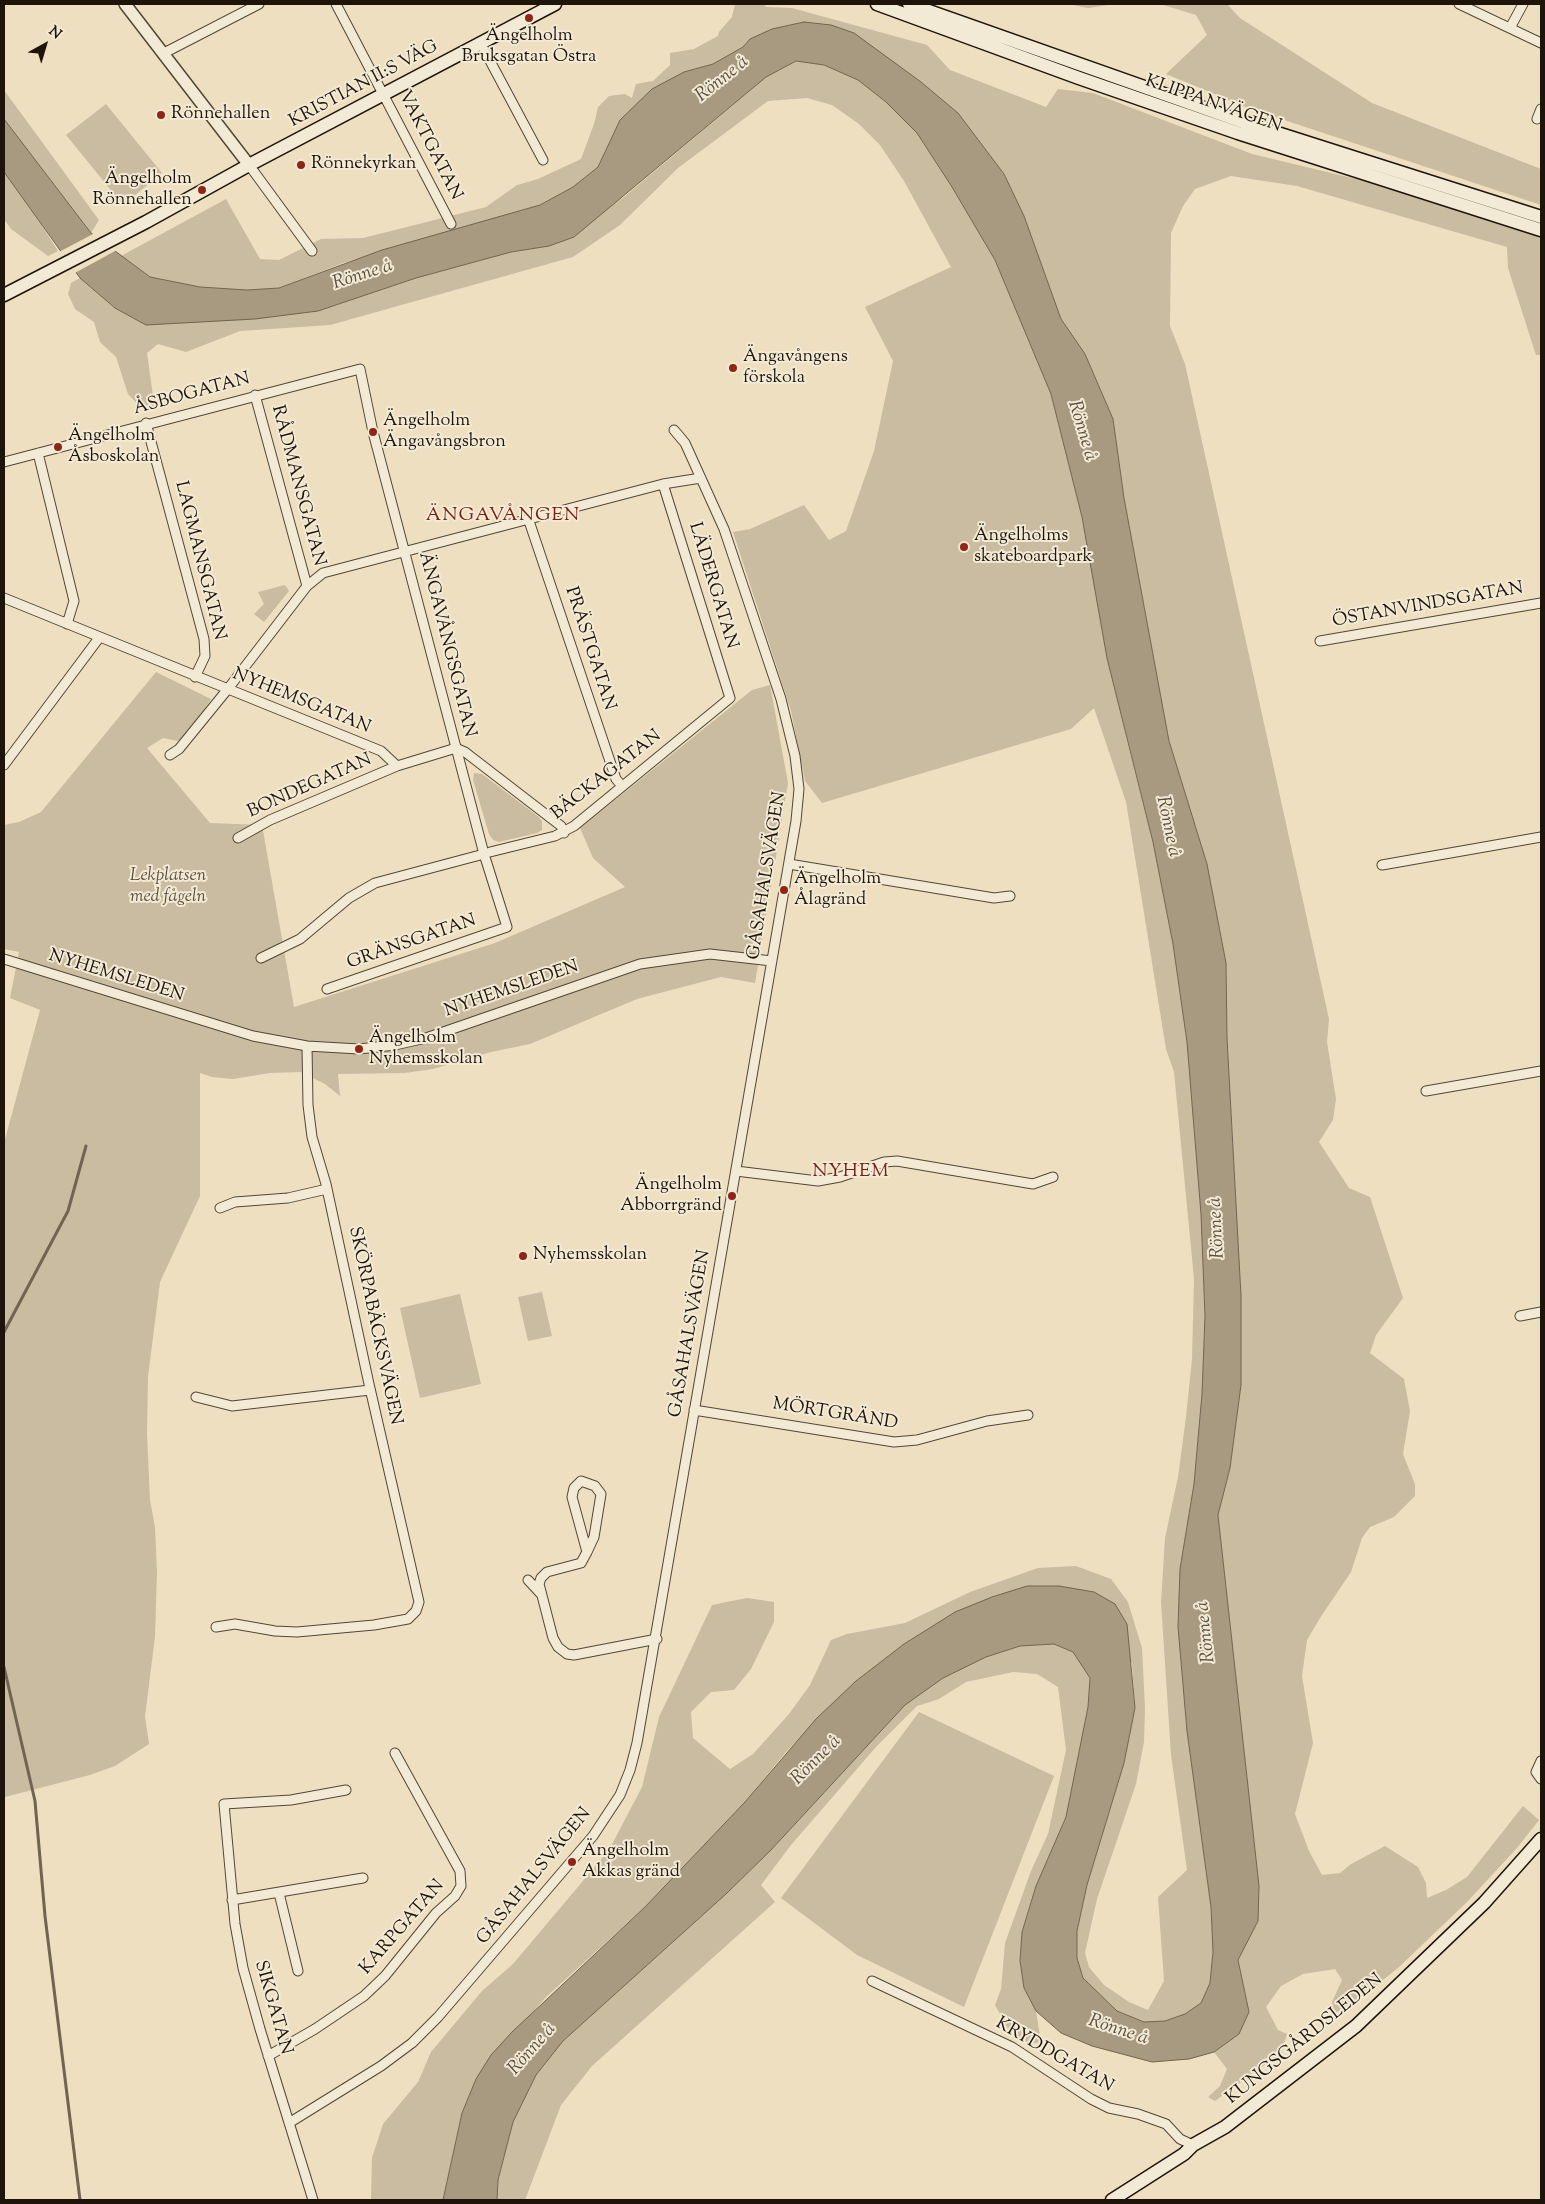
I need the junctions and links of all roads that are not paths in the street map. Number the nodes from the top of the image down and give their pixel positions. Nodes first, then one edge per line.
1 (125, 4) edge
2 (259, 4) edge
3 (336, 4) edge
4 (555, 4) edge
5 (877, 4) edge
6 (909, 4) edge
7 (1459, 4) edge
8 (1523, 4) edge
9 (1510, 28) junction
10 (1541, 43) edge
11 (481, 44) junction
12 (164, 53) junction
13 (384, 94) junction
14 (1541, 109) edge
15 (1537, 119) dead end
16 (544, 160) dead end
17 (249, 165) junction
18 (1541, 216) edge
19 (451, 224) dead end
20 (1541, 230) edge
21 (312, 251) dead end
22 (4, 295) edge
23 (360, 369) joint
24 (255, 395) junction
25 (146, 424) junction
26 (674, 430) dead end
27 (38, 453) junction
28 (4, 462) edge
29 (701, 478) junction
30 (663, 484) junction
31 (529, 521) junction
32 (406, 552) junction
33 (307, 586) junction
34 (4, 598) edge
35 (1541, 603) edge
36 (67, 624) junction
37 (99, 638) junction
38 (1320, 641) dead end
39 (195, 677) junction
40 (227, 690) junction
41 (730, 698) joint
42 (456, 748) junction
43 (170, 755) dead end
44 (4, 765) edge
45 (397, 766) junction
46 (622, 786) junction
47 (564, 832) junction
48 (1541, 837) edge
49 (238, 838) dead end
50 (487, 853) junction
51 (788, 864) junction
52 (1382, 865) dead end
53 (1010, 896) dead end
54 (507, 927) joint
55 (260, 958) dead end
56 (4, 959) edge
57 (772, 961) junction
58 (327, 989) dead end
59 (307, 1046) junction
60 (1541, 1071) edge
61 (1426, 1091) dead end
62 (736, 1171) junction
63 (1053, 1178) dead end
64 (328, 1189) junction
65 (220, 1208) dead end
66 (1541, 1312) edge
67 (1520, 1316) dead end
68 (370, 1390) junction
69 (196, 1397) dead end
70 (694, 1410) junction
71 (1028, 1415) dead end
72 (587, 1552) junction
73 (528, 1580) dead end
74 (541, 1594) junction
75 (216, 1627) dead end
76 (656, 1638) junction
77 (394, 1752) dead end
78 (1541, 1761) edge
79 (1541, 1779) edge
80 (346, 1790) dead end
81 (1541, 1839) edge
82 (363, 1878) dead end
83 (279, 1892) junction
84 (232, 1900) junction
85 (298, 1971) dead end
86 (872, 1981) dead end
87 (268, 2056) junction
88 (289, 2123) junction
89 (1192, 2145) junction
90 (313, 2200) edge
91 (1112, 2200) edge

1 - 12 street
2 - 12 street
3 - 13 street, VAKTGATAN
4 - 11 main road, KRISTIAN II:S VÄG
5 - 20 main road, KLIPPANVÄGEN
6 - 18 main road, KLIPPANVÄGEN
7 - 9 street
8 - 9 street
9 - 10 street
11 - 13 main road, KRISTIAN II:S VÄG
11 - 16 street
12 - 17 street
13 - 17 main road, KRISTIAN II:S VÄG
13 - 19 street, VAKTGATAN
14 - 15 street
17 - 21 street
17 - 22 main road, KRISTIAN II:S VÄG
23 - 24 street, ÅSBOGATAN
23 - 32 street, ÄNGAVÅNGSGATAN
24 - 25 street, ÅSBOGATAN
24 - 33 street, RÅDMANSGATAN
25 - 27 street, ÅSBOGATAN
25 - 39 street, LAGMANSGATAN
26 - 29 street, GÅSAHALSVÄGEN
27 - 28 street, ÅSBOGATAN
27 - 36 street
29 - 30 street
29 - 51 street, GÅSAHALSVÄGEN
30 - 31 street
30 - 41 street, LÄDERGATAN
31 - 32 street
31 - 46 street, PRÄSTGATAN
32 - 33 street
32 - 42 street, ÄNGAVÅNGSGATAN
33 - 40 street
34 - 36 street, NYHEMSGATAN
35 - 38 street, ÖSTANVINDSGATAN
36 - 37 street, NYHEMSGATAN
37 - 39 street, NYHEMSGATAN
37 - 44 street
39 - 40 street, NYHEMSGATAN
40 - 43 street
40 - 45 street, NYHEMSGATAN
41 - 46 street, BÄCKAGATAN
42 - 45 street
42 - 47 street
42 - 50 street, ÄNGAVÅNGSGATAN
45 - 49 street, BONDEGATAN
46 - 47 street, BÄCKAGATAN
47 - 50 street, BÄCKAGATAN
48 - 52 street
50 - 54 street, ÄNGAVÅNGSGATAN
50 - 55 street, BÄCKAGATAN
51 - 53 street
51 - 57 street, GÅSAHALSVÄGEN
54 - 58 street, GRÄNSGATAN
56 - 59 street, NYHEMSLEDEN
57 - 59 street, NYHEMSLEDEN
57 - 62 street, GÅSAHALSVÄGEN
59 - 64 street, SKÖRPABÄCKSVÄGEN
60 - 61 street
62 - 63 street
62 - 70 street, GÅSAHALSVÄGEN
64 - 65 street
64 - 68 street, SKÖRPABÄCKSVÄGEN
66 - 67 street
68 - 69 street
68 - 75 street, SKÖRPABÄCKSVÄGEN
70 - 71 street, MÖRTGRÄND
70 - 76 street, GÅSAHALSVÄGEN
72 - 72 street
72 - 74 street
73 - 74 street
74 - 76 street
76 - 88 street, GÅSAHALSVÄGEN
77 - 87 street, KARPGATAN
78 - 79 street
80 - 84 street, SIKGATAN
81 - 89 main road, KUNGSGÅRDSLEDEN
82 - 83 street
83 - 84 street
83 - 85 street, SIKGATAN
84 - 87 street, SIKGATAN
86 - 89 street, KRYDDGATAN
87 - 88 street, SIKGATAN
88 - 90 street, SIKGATAN
89 - 91 main road, KUNGSGÅRDSLEDEN

